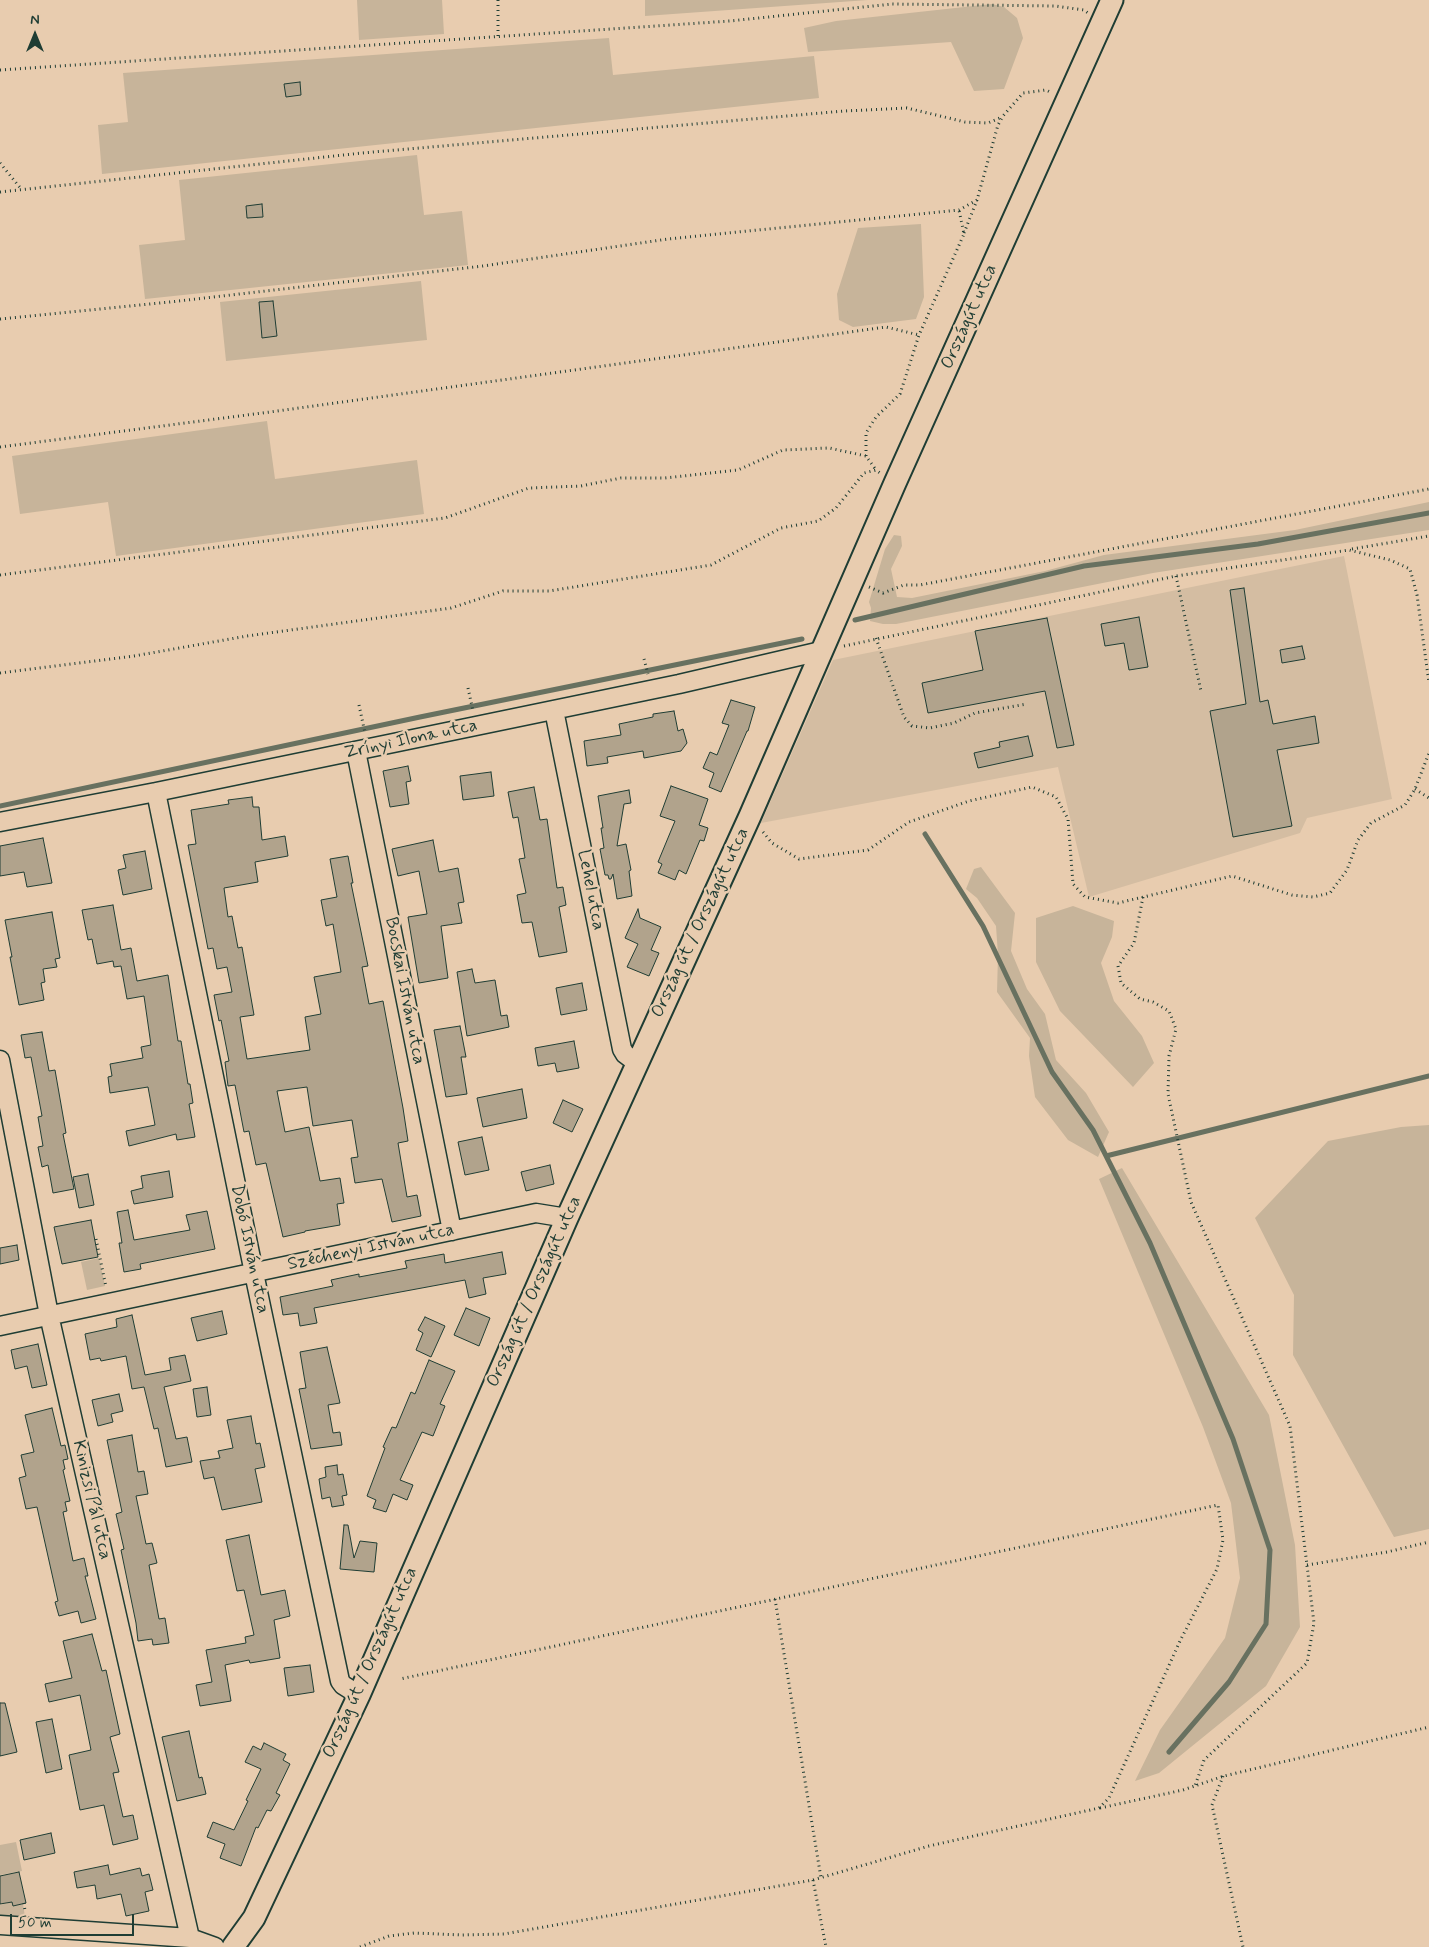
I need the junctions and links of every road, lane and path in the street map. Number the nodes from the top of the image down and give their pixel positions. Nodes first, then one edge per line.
1 (498, 0) edge
2 (1112, 0) edge
3 (1103, 21) junction
4 (498, 36) junction
5 (0, 70) edge
6 (1068, 100) junction
7 (1003, 116) junction
8 (0, 163) edge
9 (22, 190) junction
10 (0, 192) edge
11 (976, 200) junction
12 (959, 210) junction
13 (964, 234) junction
14 (0, 319) edge
15 (919, 335) junction
16 (0, 447) edge
17 (866, 456) junction
18 (876, 470) junction
19 (895, 483) junction
20 (1429, 489) edge
21 (1429, 536) edge
22 (1349, 550) junction
23 (0, 575) edge
24 (1176, 576) junction
25 (852, 581) junction
26 (876, 638) junction
27 (825, 642) junction
28 (644, 659) dead end
29 (0, 673) edge
30 (648, 677) dead end
31 (1429, 682) edge
32 (468, 688) dead end
33 (1201, 691) dead end
34 (1027, 704) dead end
35 (359, 705) dead end
36 (554, 710) junction
37 (474, 713) dead end
38 (366, 736) dead end
39 (356, 751) junction
40 (1429, 754) edge
41 (1414, 789) junction
42 (156, 792) junction
43 (1429, 798) edge
44 (750, 816) junction
45 (0, 822) edge
46 (1143, 897) junction
47 (0, 1060) edge
48 (637, 1063) junction
49 (567, 1218) junction
50 (452, 1231) junction
51 (96, 1239) dead end
52 (254, 1273) junction
53 (109, 1303) junction
54 (49, 1316) junction
55 (0, 1326) edge
56 (1429, 1542) edge
57 (1307, 1565) junction
58 (775, 1599) junction
59 (400, 1679) dead end
60 (359, 1695) junction
61 (1429, 1727) edge
62 (1224, 1776) junction
63 (1195, 1786) junction
64 (1099, 1808) junction
65 (821, 1878) junction
66 (813, 1880) junction
67 (0, 1925) edge
68 (190, 1938) junction
69 (215, 1947) edge
70 (233, 1947) edge
71 (360, 1947) edge
72 (826, 1947) edge
73 (1243, 1947) edge

1 - 4 path
2 - 3 main road, Országút utca
3 - 4 path
3 - 6 main road, Országút utca
4 - 5 path
6 - 7 path
6 - 19 main road, Országút utca
7 - 9 path
7 - 11 path
8 - 9 path
9 - 10 path
11 - 12 path
11 - 13 path
12 - 13 path
12 - 14 path
13 - 15 path
15 - 16 path
15 - 17 path
17 - 18 path
17 - 23 path
18 - 19 path
18 - 29 path
19 - 25 main road, Országút utca
20 - 25 path
21 - 22 path
22 - 24 path
22 - 31 path
24 - 26 path
24 - 33 path
25 - 27 main road, Országút utca
26 - 27 path
26 - 34 path
27 - 36 street, Zrínyi Ilona utca
27 - 44 main road, Ország út / Országút utca
28 - 30 path
32 - 37 path
35 - 38 path
36 - 39 street, Zrínyi Ilona utca
36 - 48 street, Lehel utca
39 - 42 street, Zrínyi Ilona utca
39 - 50 street, Bocskai István utca
40 - 41 path
41 - 43 path
41 - 46 path
42 - 45 street, Zrínyi Ilona utca
42 - 52 street, Dobó István utca
44 - 46 path
44 - 48 main road, Ország út / Országút utca
46 - 57 path
47 - 54 street, Kinizsi Pál utca
48 - 49 main road, Ország út / Országút utca
49 - 50 street, Széchenyi István utca
49 - 60 main road, Ország út / Országút utca
50 - 52 street, Széchenyi István utca
51 - 53 path
52 - 53 street, Széchenyi István utca
52 - 60 street, Dobó István utca
53 - 54 street, Széchenyi István utca
54 - 55 street, Széchenyi István utca
54 - 68 street, Kinizsi Pál utca
56 - 57 path
57 - 63 path
58 - 59 path
58 - 64 path
58 - 65 path
60 - 70 main road, Ország út / Országút utca
61 - 62 path
62 - 63 path
62 - 73 path
63 - 64 path
64 - 65 path
65 - 66 path
66 - 71 path
66 - 72 path
67 - 68 street
68 - 69 street

